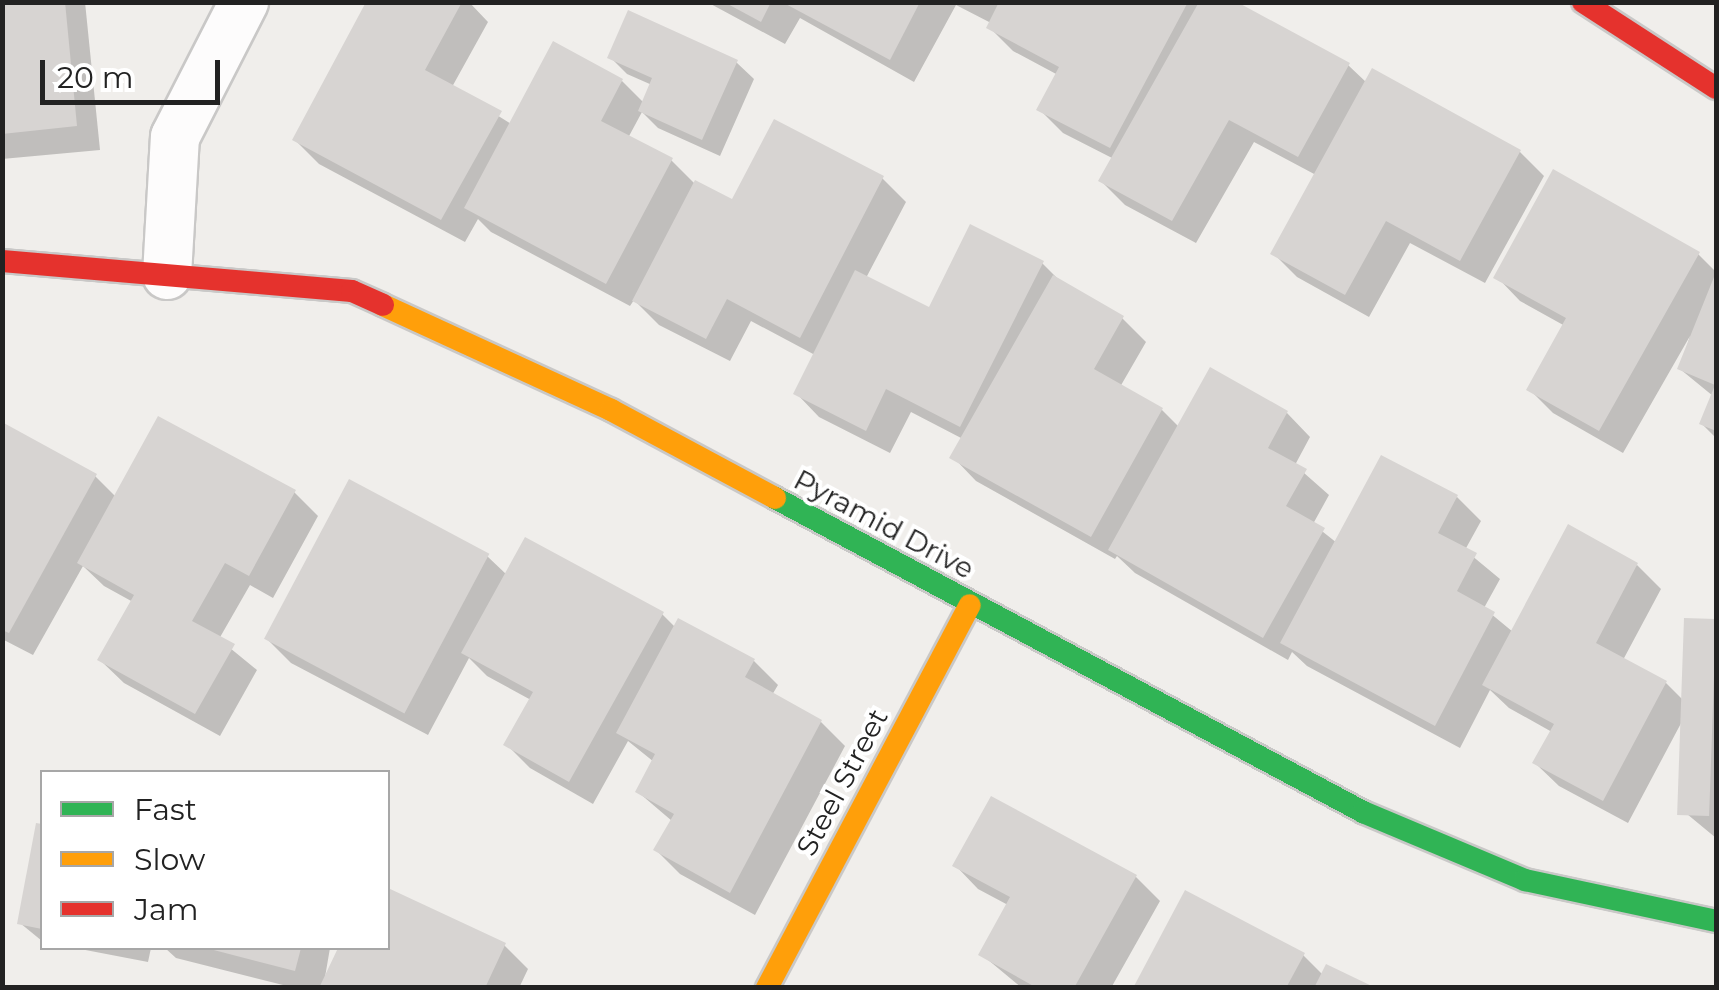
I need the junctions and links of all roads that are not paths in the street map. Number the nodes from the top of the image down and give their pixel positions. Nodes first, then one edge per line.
1 (244, 2) edge
2 (1583, 2) edge
3 (1716, 88) edge
4 (2, 261) edge
5 (168, 275) junction
6 (970, 605) junction
7 (1716, 922) edge
8 (767, 988) edge

1 - 5 street
2 - 3 street
4 - 5 street, Pyramid Drive
5 - 6 street, Pyramid Drive
6 - 7 street, Pyramid Drive
6 - 8 street, Steel Street

